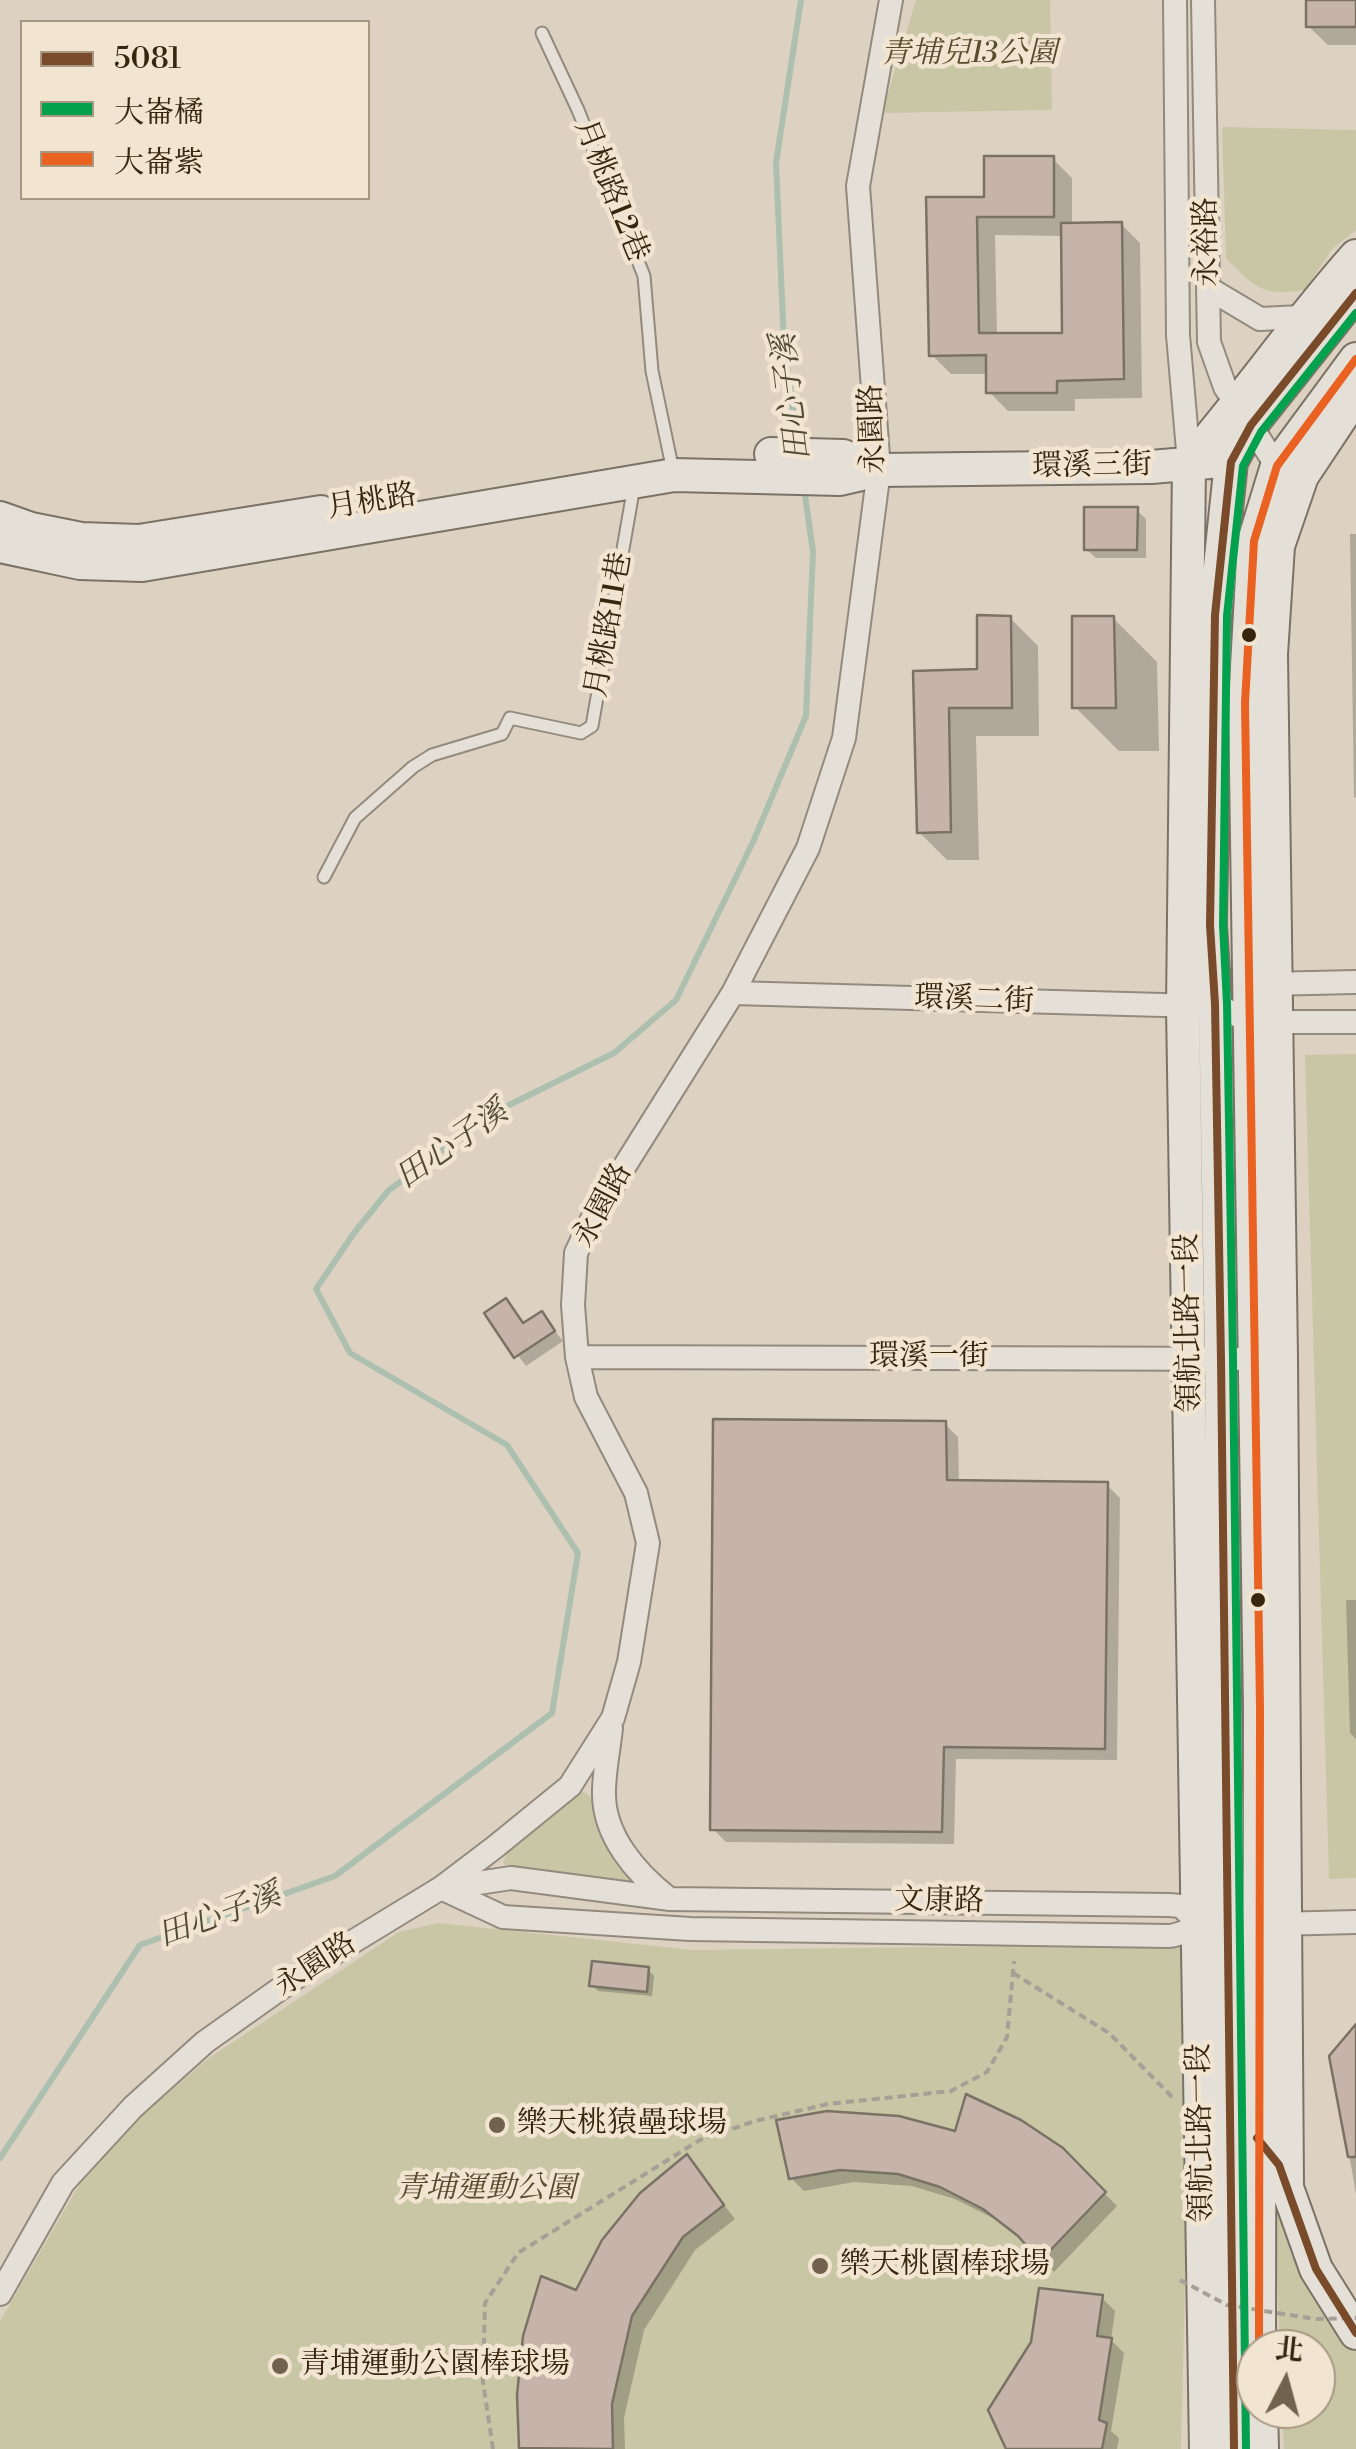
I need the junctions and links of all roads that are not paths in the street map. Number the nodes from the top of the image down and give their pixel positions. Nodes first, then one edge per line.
1 (891, 0) edge
2 (1175, 0) edge
3 (1203, 0) edge
4 (542, 33) dead end
5 (1356, 256) edge
6 (1208, 288) junction
7 (1356, 293) edge
8 (1302, 317) junction
9 (1356, 360) edge
10 (1356, 396) edge
11 (1244, 416) junction
12 (1189, 462) junction
13 (1231, 462) junction
14 (672, 465) junction
15 (879, 470) junction
16 (1290, 471) junction
17 (635, 482) junction
18 (0, 518) edge
19 (297, 527) junction
20 (0, 546) edge
21 (324, 877) dead end
22 (1356, 982) edge
23 (1263, 984) junction
24 (734, 993) junction
25 (1199, 1006) junction
26 (1264, 1022) junction
27 (1356, 1022) edge
28 (577, 1358) junction
29 (1206, 1359) junction
30 (1268, 1359) junction
31 (612, 1718) junction
32 (441, 1888) junction
33 (670, 1899) junction
34 (1356, 1922) edge
35 (1243, 1924) junction
36 (690, 1929) junction
37 (1288, 2032) junction
38 (1257, 2138) junction
39 (1287, 2185) junction
40 (0, 2294) edge
41 (1259, 2329) edge
42 (1356, 2333) edge
43 (1206, 2449) edge
44 (1234, 2449) edge

1 - 15 street, 永園路
2 - 12 street, 永裕路
3 - 6 street, 永裕路
4 - 14 lane, 月桃路12巷
5 - 8 street, 領航北路一段
6 - 8 street
6 - 11 street, 永裕路
7 - 11 street, 領航北路一段
8 - 11 street, 領航北路一段
9 - 16 street, 領航北路一段
10 - 16 street, 領航北路一段
11 - 12 street, 領航北路一段
11 - 13 street, 領航北路一段
11 - 16 street, 永裕路
12 - 13 street, 環溪三街
12 - 15 street, 環溪三街
12 - 25 street, 領航北路一段
13 - 16 street, 環溪三街
13 - 25 street, 領航北路一段
14 - 15 street, 月桃路
14 - 17 street, 月桃路
14 - 19 street, 月桃路
15 - 24 street, 永園路
16 - 23 street, 領航北路一段
17 - 19 street, 月桃路
17 - 21 lane, 月桃路11巷
18 - 19 street, 月桃路
19 - 20 street, 月桃路
22 - 23 street
23 - 25 street
23 - 26 street, 領航北路一段
24 - 25 street, 環溪二街
24 - 28 street, 永園路
25 - 26 street
25 - 29 street, 領航北路一段
26 - 27 street
26 - 30 street, 領航北路一段
28 - 29 street, 環溪一街
28 - 31 street, 永園路
29 - 30 street, 環溪一街
29 - 35 street, 領航北路一段
30 - 35 street, 領航北路一段
31 - 32 street, 永園路
31 - 33 street
32 - 33 street, 文康路
32 - 36 street, 文康路
32 - 40 street, 永園路
33 - 35 street, 文康路
33 - 36 street
34 - 35 street, 文康路
35 - 36 street, 文康路
35 - 37 street, 領航北路一段
35 - 38 street, 領航北路一段
35 - 43 street, 領航北路一段
35 - 44 street, 領航北路一段
37 - 38 street
37 - 39 street, 領航北路一段
38 - 39 street
38 - 41 street, 領航北路一段
39 - 42 street

